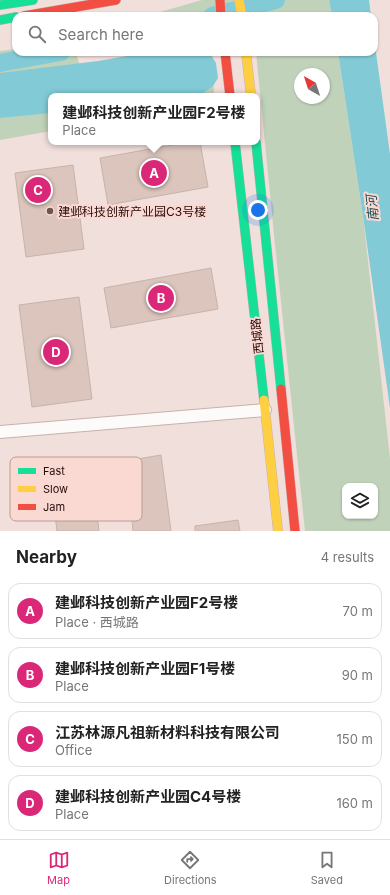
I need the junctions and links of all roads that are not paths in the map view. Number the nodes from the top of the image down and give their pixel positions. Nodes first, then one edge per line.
1 (33, 0) edge
2 (116, 0) edge
3 (220, 0) edge
4 (239, 0) edge
5 (0, 5) edge
6 (47, 12) edge
7 (221, 12) edge
8 (241, 12) edge
9 (12, 18) edge
10 (0, 20) edge
11 (225, 56) edge
12 (246, 56) edge
13 (230, 93) edge
14 (251, 93) edge
15 (235, 145) edge
16 (256, 145) edge
17 (265, 410) junction
18 (0, 432) edge
19 (278, 531) edge
20 (295, 531) edge

1 - 5 street
2 - 6 street
3 - 7 street
4 - 8 street
9 - 10 street
11 - 13 street
12 - 14 street
15 - 17 street, 西城路
16 - 20 street, 西城路
17 - 18 street
17 - 19 street, 西城路

